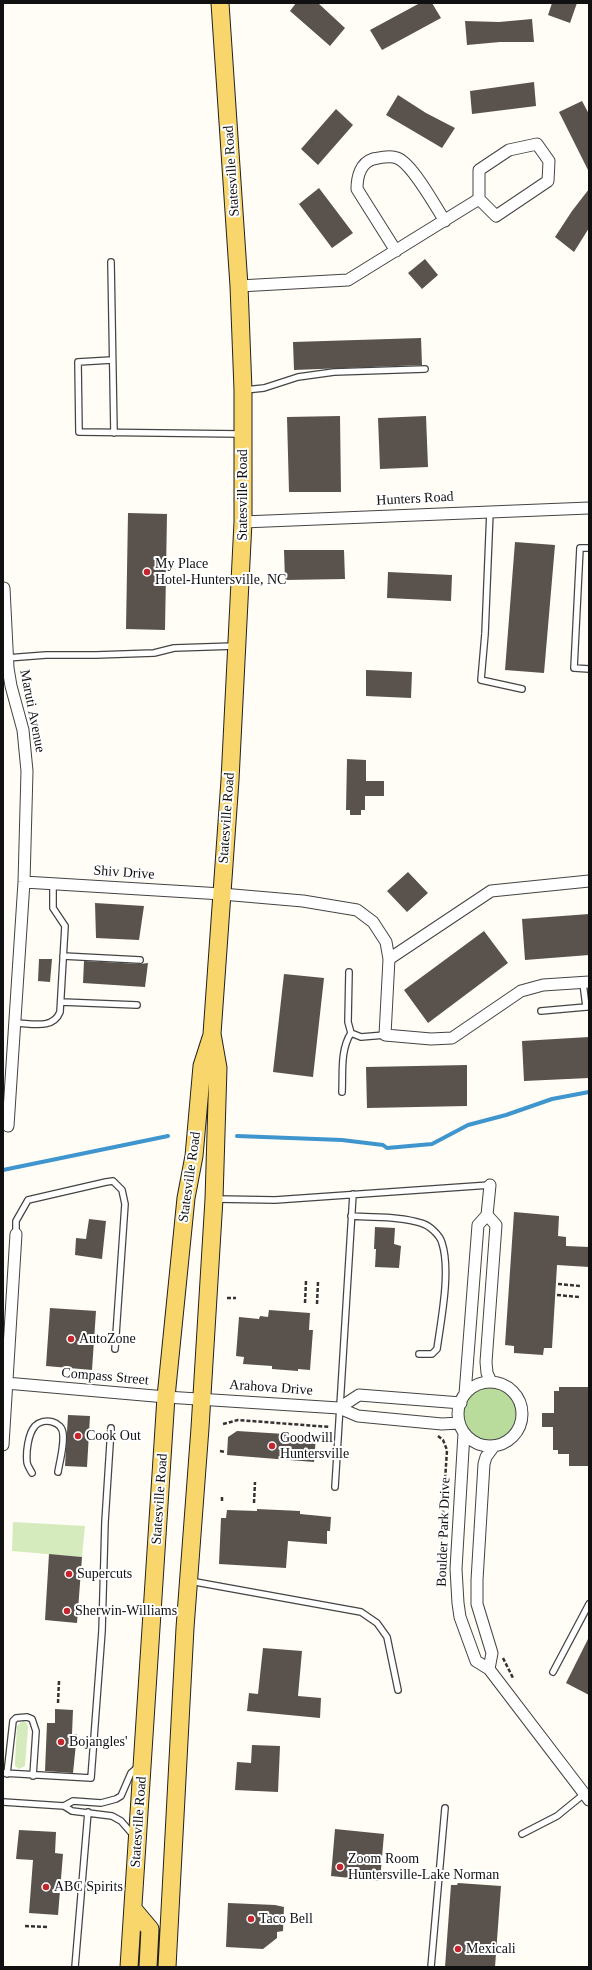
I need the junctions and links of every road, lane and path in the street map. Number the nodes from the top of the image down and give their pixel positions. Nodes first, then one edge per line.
1 (220, 3) edge
2 (479, 199) junction
3 (445, 221) junction
4 (396, 251) junction
5 (111, 262) dead end
6 (239, 286) junction
7 (112, 360) junction
8 (425, 369) dead end
9 (243, 390) junction
10 (114, 433) junction
11 (243, 434) junction
12 (589, 508) edge
13 (490, 511) junction
14 (243, 522) junction
15 (589, 548) edge
16 (4, 588) dead end
17 (238, 646) junction
18 (7, 658) junction
19 (589, 669) edge
20 (522, 689) dead end
21 (589, 881) edge
22 (24, 882) junction
23 (53, 883) junction
24 (222, 894) junction
25 (63, 956) junction
26 (389, 959) junction
27 (140, 960) dead end
28 (349, 972) dead end
29 (586, 983) edge
30 (61, 1002) junction
31 (137, 1005) dead end
32 (588, 1007) edge
33 (541, 1011) dead end
34 (15, 1023) junction
35 (351, 1033) junction
36 (212, 1034) junction
37 (385, 1035) junction
38 (342, 1092) dead end
39 (8, 1126) dead end
40 (490, 1185) joint
41 (353, 1194) junction
42 (214, 1199) junction
43 (487, 1215) junction
44 (351, 1216) junction
45 (16, 1234) joint
46 (306, 1281) dead end
47 (318, 1282) dead end
48 (558, 1284) dead end
49 (580, 1286) dead end
50 (557, 1295) dead end
51 (579, 1297) dead end
52 (227, 1298) dead end
53 (236, 1298) dead end
54 (305, 1303) dead end
55 (317, 1304) dead end
56 (115, 1349) dead end
57 (419, 1354) dead end
58 (491, 1382) junction
59 (5, 1383) edge
60 (166, 1397) junction
61 (463, 1398) junction
62 (202, 1399) junction
63 (339, 1408) junction
64 (223, 1424) dead end
65 (324, 1426) dead end
66 (111, 1428) dead end
67 (462, 1428) junction
68 (434, 1435) dead end
69 (3, 1445) edge
70 (494, 1446) junction
71 (220, 1451) dead end
72 (226, 1452) dead end
73 (58, 1472) dead end
74 (32, 1473) dead end
75 (255, 1482) dead end
76 (335, 1487) dead end
77 (222, 1495) dead end
78 (222, 1501) dead end
79 (254, 1503) dead end
80 (444, 1573) dead end
81 (188, 1581) junction
82 (589, 1604) edge
83 (503, 1657) dead end
84 (489, 1669) junction
85 (553, 1672) dead end
86 (59, 1681) dead end
87 (515, 1681) dead end
88 (398, 1690) dead end
89 (58, 1703) dead end
90 (143, 1763) junction
91 (5, 1774) edge
92 (33, 1776) junction
93 (586, 1797) edge
94 (3, 1802) edge
95 (64, 1806) junction
96 (445, 1808) dead end
97 (88, 1812) junction
98 (522, 1834) dead end
99 (138, 1841) junction
100 (134, 1910) junction
101 (25, 1926) dead end
102 (49, 1927) dead end
103 (75, 1967) edge
104 (129, 1967) edge
105 (148, 1967) edge
106 (166, 1967) edge
107 (431, 1967) edge

1 - 6 main road, Statesville Road
2 - 2 street
2 - 3 street
3 - 4 street
3 - 4 street
4 - 6 street
5 - 7 lane
6 - 9 main road, Statesville Road
7 - 10 lane
7 - 10 lane
8 - 9 lane
9 - 11 main road, Statesville Road
10 - 11 lane
11 - 14 main road, Statesville Road
12 - 13 street, Hunters Road
13 - 14 street, Hunters Road
13 - 20 lane
14 - 17 main road, Statesville Road
15 - 19 lane
16 - 18 street, Maruti Avenue
17 - 18 lane
17 - 24 main road, Statesville Road
18 - 22 street, Maruti Avenue
21 - 26 street
22 - 23 street, Shiv Drive
22 - 34 street, Maruti Avenue
23 - 24 street, Shiv Drive
23 - 25 lane
24 - 26 street, Shiv Drive
24 - 36 main road, Statesville Road
25 - 27 lane
25 - 30 lane
26 - 37 street, Shiv Drive
28 - 35 lane
29 - 32 lane
29 - 37 street
30 - 31 lane
30 - 34 lane
32 - 33 lane
34 - 39 street, Maruti Avenue
35 - 37 lane
35 - 38 lane
36 - 42 main road, Statesville Road
36 - 60 main road, Statesville Road
40 - 41 lane
40 - 43 street
41 - 42 lane
41 - 44 lane
42 - 62 main road, Statesville Road
43 - 58 street
43 - 61 street
44 - 57 lane
44 - 63 lane
45 - 56 lane
45 - 59 street
46 - 54 path
47 - 55 path
48 - 49 path
50 - 51 path
52 - 53 path
58 - 61 street
58 - 70 street
59 - 60 street, Compass Street
59 - 69 street
60 - 62 street, Compass Street
60 - 90 main road, Statesville Road
61 - 63 street
61 - 67 street
62 - 63 street, Arahova Drive
62 - 81 main road, Statesville Road
63 - 67 street, Arahova Drive
63 - 76 lane
64 - 65 path
66 - 92 lane
67 - 70 street
67 - 84 street, Boulder Park Drive
68 - 80 path
70 - 84 street
71 - 72 path
73 - 74 lane
75 - 79 path
77 - 78 path
81 - 88 lane
81 - 106 main road, Statesville Road
82 - 85 lane
83 - 87 path
84 - 93 street, Boulder Park Drive
86 - 89 path
90 - 95 lane
90 - 99 main road, Statesville Road
91 - 92 lane
91 - 92 lane
93 - 98 lane
94 - 95 lane
95 - 97 lane
96 - 107 lane
97 - 99 lane
97 - 103 lane
99 - 100 main road, Statesville Road
100 - 104 main road, Statesville Road
100 - 105 main road
101 - 102 path

